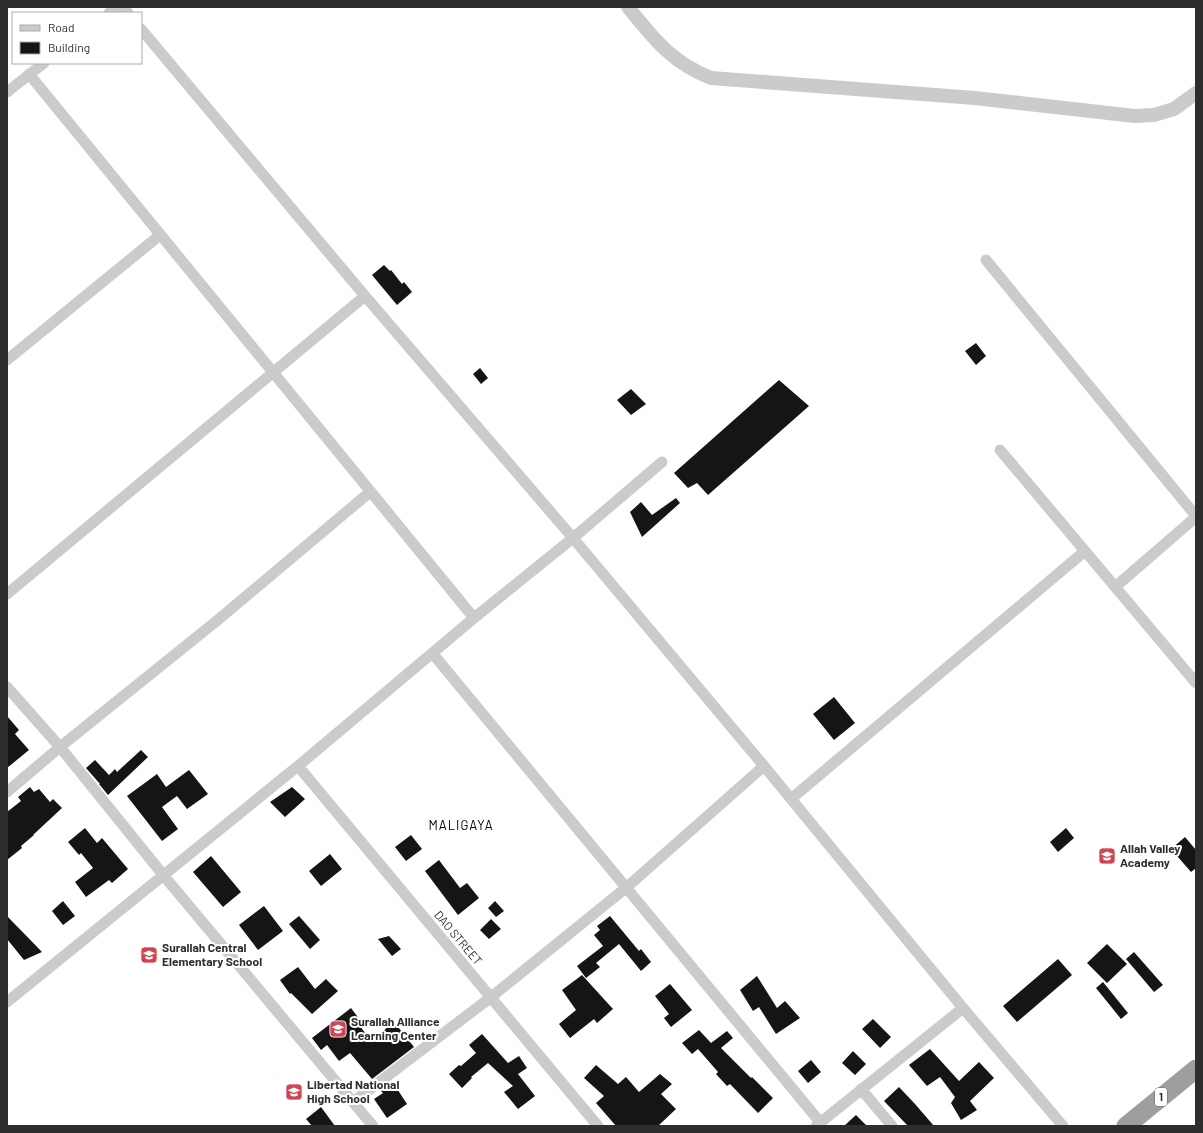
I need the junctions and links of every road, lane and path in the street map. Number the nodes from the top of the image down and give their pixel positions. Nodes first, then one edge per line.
1 (628, 7) edge
2 (142, 30) edge
3 (43, 64) edge
4 (29, 74) junction
5 (7, 92) edge
6 (1196, 93) edge
7 (160, 234) junction
8 (986, 260) dead end
9 (366, 296) junction
10 (7, 360) edge
11 (272, 372) junction
12 (1000, 450) dead end
13 (662, 462) dead end
14 (370, 492) junction
15 (1196, 517) edge
16 (573, 538) junction
17 (1085, 551) junction
18 (1115, 587) junction
19 (7, 594) edge
20 (474, 618) junction
21 (433, 654) junction
22 (1196, 683) edge
23 (7, 687) edge
24 (60, 747) junction
25 (298, 766) junction
26 (764, 766) junction
27 (7, 792) edge
28 (790, 799) junction
29 (164, 876) junction
30 (627, 887) junction
31 (490, 998) junction
32 (7, 1002) edge
33 (963, 1008) junction
34 (1196, 1068) edge
35 (861, 1089) junction
36 (352, 1102) junction
37 (818, 1124) edge
38 (373, 1126) edge
39 (598, 1126) edge
40 (892, 1126) edge
41 (1063, 1126) edge
42 (1126, 1126) edge

1 - 6 street
2 - 9 street
3 - 4 street
4 - 5 street
4 - 7 street
7 - 10 street
7 - 11 street
8 - 15 street
9 - 11 street
9 - 16 street
11 - 14 street
11 - 19 street
12 - 17 street
13 - 16 street
14 - 20 street
14 - 24 street
15 - 18 street
16 - 20 street
16 - 26 street
17 - 18 street
17 - 28 street
18 - 22 street
20 - 21 street
21 - 25 street
21 - 30 street
23 - 24 street
24 - 27 street
24 - 29 street
25 - 29 street
25 - 31 street, DAO STREET
26 - 28 street
26 - 30 street
28 - 33 street
29 - 32 street
29 - 36 street
30 - 31 street
30 - 37 street
31 - 36 street
31 - 39 street, DAO STREET
33 - 35 street
33 - 41 street
34 - 42 highway, 1
35 - 37 street
35 - 40 street
36 - 38 street

